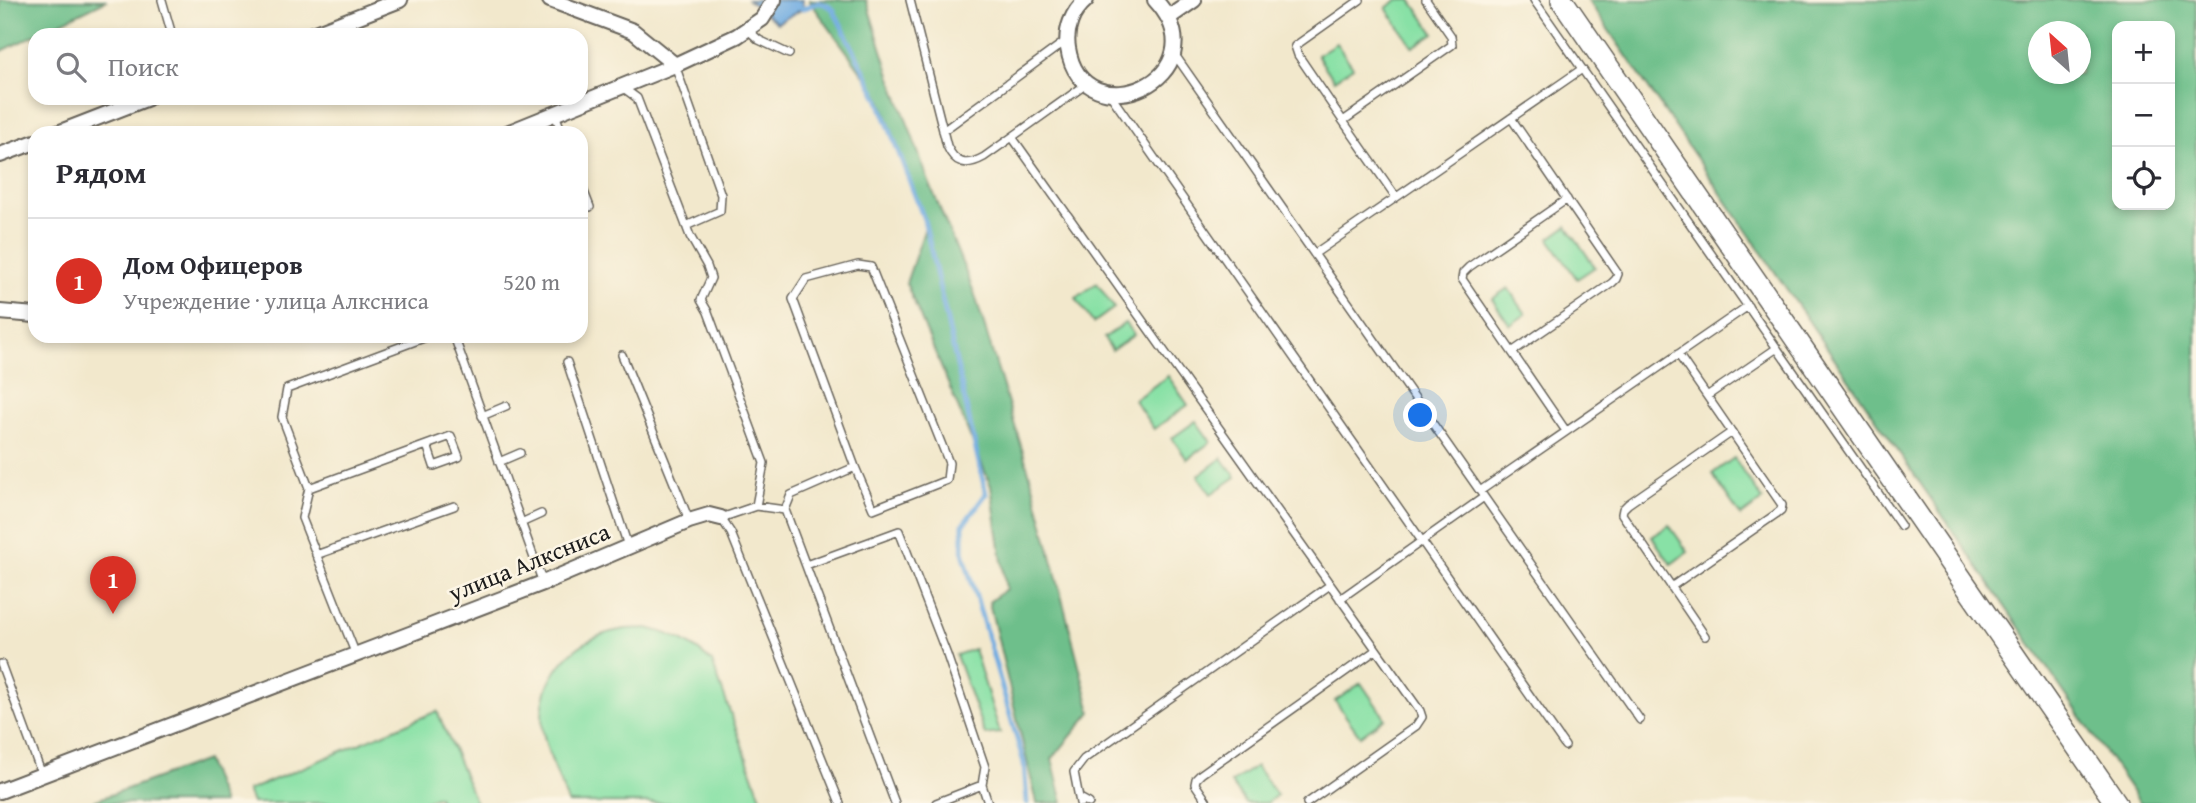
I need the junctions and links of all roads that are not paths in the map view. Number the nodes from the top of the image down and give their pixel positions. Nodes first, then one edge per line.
1 (162, 0) edge
2 (400, 0) edge
3 (550, 0) edge
4 (774, 0) edge
5 (909, 0) edge
6 (1086, 0) edge
7 (1155, 0) edge
8 (1194, 0) edge
9 (1360, 0) edge
10 (1426, 0) edge
11 (1534, 0) edge
12 (1562, 0) edge
13 (1168, 18) junction
14 (170, 28) edge
15 (328, 28) edge
16 (747, 29) junction
17 (1067, 39) junction
18 (1172, 52) junction
19 (789, 54) dead end
20 (675, 65) junction
21 (1582, 69) junction
22 (1088, 83) junction
23 (621, 86) junction
24 (1109, 93) junction
25 (588, 100) edge
26 (130, 105) edge
27 (576, 105) edge
28 (554, 114) junction
29 (1511, 118) junction
30 (1343, 121) junction
31 (76, 126) edge
32 (524, 126) edge
33 (559, 126) edge
34 (943, 131) junction
35 (1012, 137) junction
36 (28, 145) edge
37 (0, 155) edge
38 (1396, 197) junction
39 (1567, 199) junction
40 (588, 202) edge
41 (590, 207) dead end
42 (686, 226) junction
43 (1314, 254) junction
44 (1748, 306) junction
45 (0, 312) edge
46 (28, 315) edge
47 (410, 343) edge
48 (456, 343) edge
49 (1777, 348) junction
50 (1511, 352) junction
51 (1678, 354) junction
52 (622, 355) dead end
53 (567, 362) dead end
54 (1707, 396) junction
55 (506, 406) dead end
56 (482, 416) junction
57 (1566, 431) junction
58 (1732, 432) junction
59 (427, 445) junction
60 (520, 453) dead end
61 (499, 462) junction
62 (855, 467) junction
63 (309, 488) junction
64 (1482, 494) junction
65 (454, 506) dead end
66 (756, 506) junction
67 (785, 510) junction
68 (541, 514) dead end
69 (721, 518) junction
70 (689, 521) junction
71 (521, 523) junction
72 (1901, 526) dead end
73 (1422, 541) junction
74 (629, 547) junction
75 (316, 555) junction
76 (806, 565) junction
77 (543, 583) junction
78 (1330, 585) junction
79 (1671, 587) junction
80 (1340, 599) junction
81 (1705, 636) dead end
82 (1376, 650) junction
83 (356, 655) junction
84 (1, 664) edge
85 (1640, 720) dead end
86 (1565, 746) dead end
87 (42, 775) junction
88 (982, 785) junction
89 (0, 791) edge
90 (1080, 801) edge
91 (840, 803) edge
92 (895, 803) edge
93 (936, 803) edge
94 (988, 803) edge
95 (1090, 803) edge
96 (1208, 803) edge
97 (1307, 803) edge
98 (2116, 803) edge

1 - 14 lane
2 - 15 street
3 - 20 street
4 - 16 street
5 - 34 lane
6 - 17 street
7 - 13 street
8 - 13 street
9 - 30 lane
10 - 30 lane
11 - 21 lane
12 - 98 main road
13 - 18 street
16 - 19 lane
16 - 20 street
17 - 22 street
17 - 34 lane
18 - 24 street
18 - 43 lane
20 - 23 street
20 - 42 lane
21 - 29 lane
21 - 44 lane
22 - 24 street
22 - 35 lane
23 - 25 street
23 - 42 lane
24 - 73 lane
26 - 31 street
27 - 28 street
28 - 32 street
28 - 33 lane
29 - 38 lane
29 - 39 lane
30 - 38 lane
34 - 35 lane
35 - 78 lane
36 - 37 street
38 - 43 lane
39 - 50 lane
39 - 50 lane
40 - 41 lane
42 - 66 lane
43 - 64 lane
44 - 49 lane
44 - 51 lane
45 - 46 street
47 - 63 lane
48 - 56 lane
49 - 54 lane
49 - 72 lane
50 - 57 lane
51 - 54 lane
51 - 57 lane
52 - 70 lane
53 - 74 lane
54 - 58 lane
55 - 56 lane
56 - 61 lane
57 - 64 lane
58 - 79 lane
58 - 79 lane
59 - 59 lane
59 - 63 lane
60 - 61 lane
61 - 71 lane
62 - 62 lane
62 - 67 lane
63 - 75 lane
64 - 73 lane
64 - 85 lane
65 - 75 lane
66 - 67 lane, улица Алксниса
66 - 69 lane, улица Алксниса
67 - 76 lane
68 - 71 lane
69 - 70 street, улица Алксниса
69 - 91 lane
70 - 74 street, улица Алксниса
71 - 77 lane
73 - 80 lane
73 - 86 lane
74 - 77 street, улица Алксниса
75 - 83 lane
76 - 88 lane
76 - 92 lane
77 - 83 street, улица Алксниса
78 - 80 lane
78 - 90 lane
79 - 81 lane
80 - 82 lane
82 - 96 lane
82 - 97 lane
83 - 87 street, улица Алксниса
84 - 87 lane
87 - 89 street, улица Алксниса
88 - 93 lane
88 - 94 lane
90 - 95 lane

